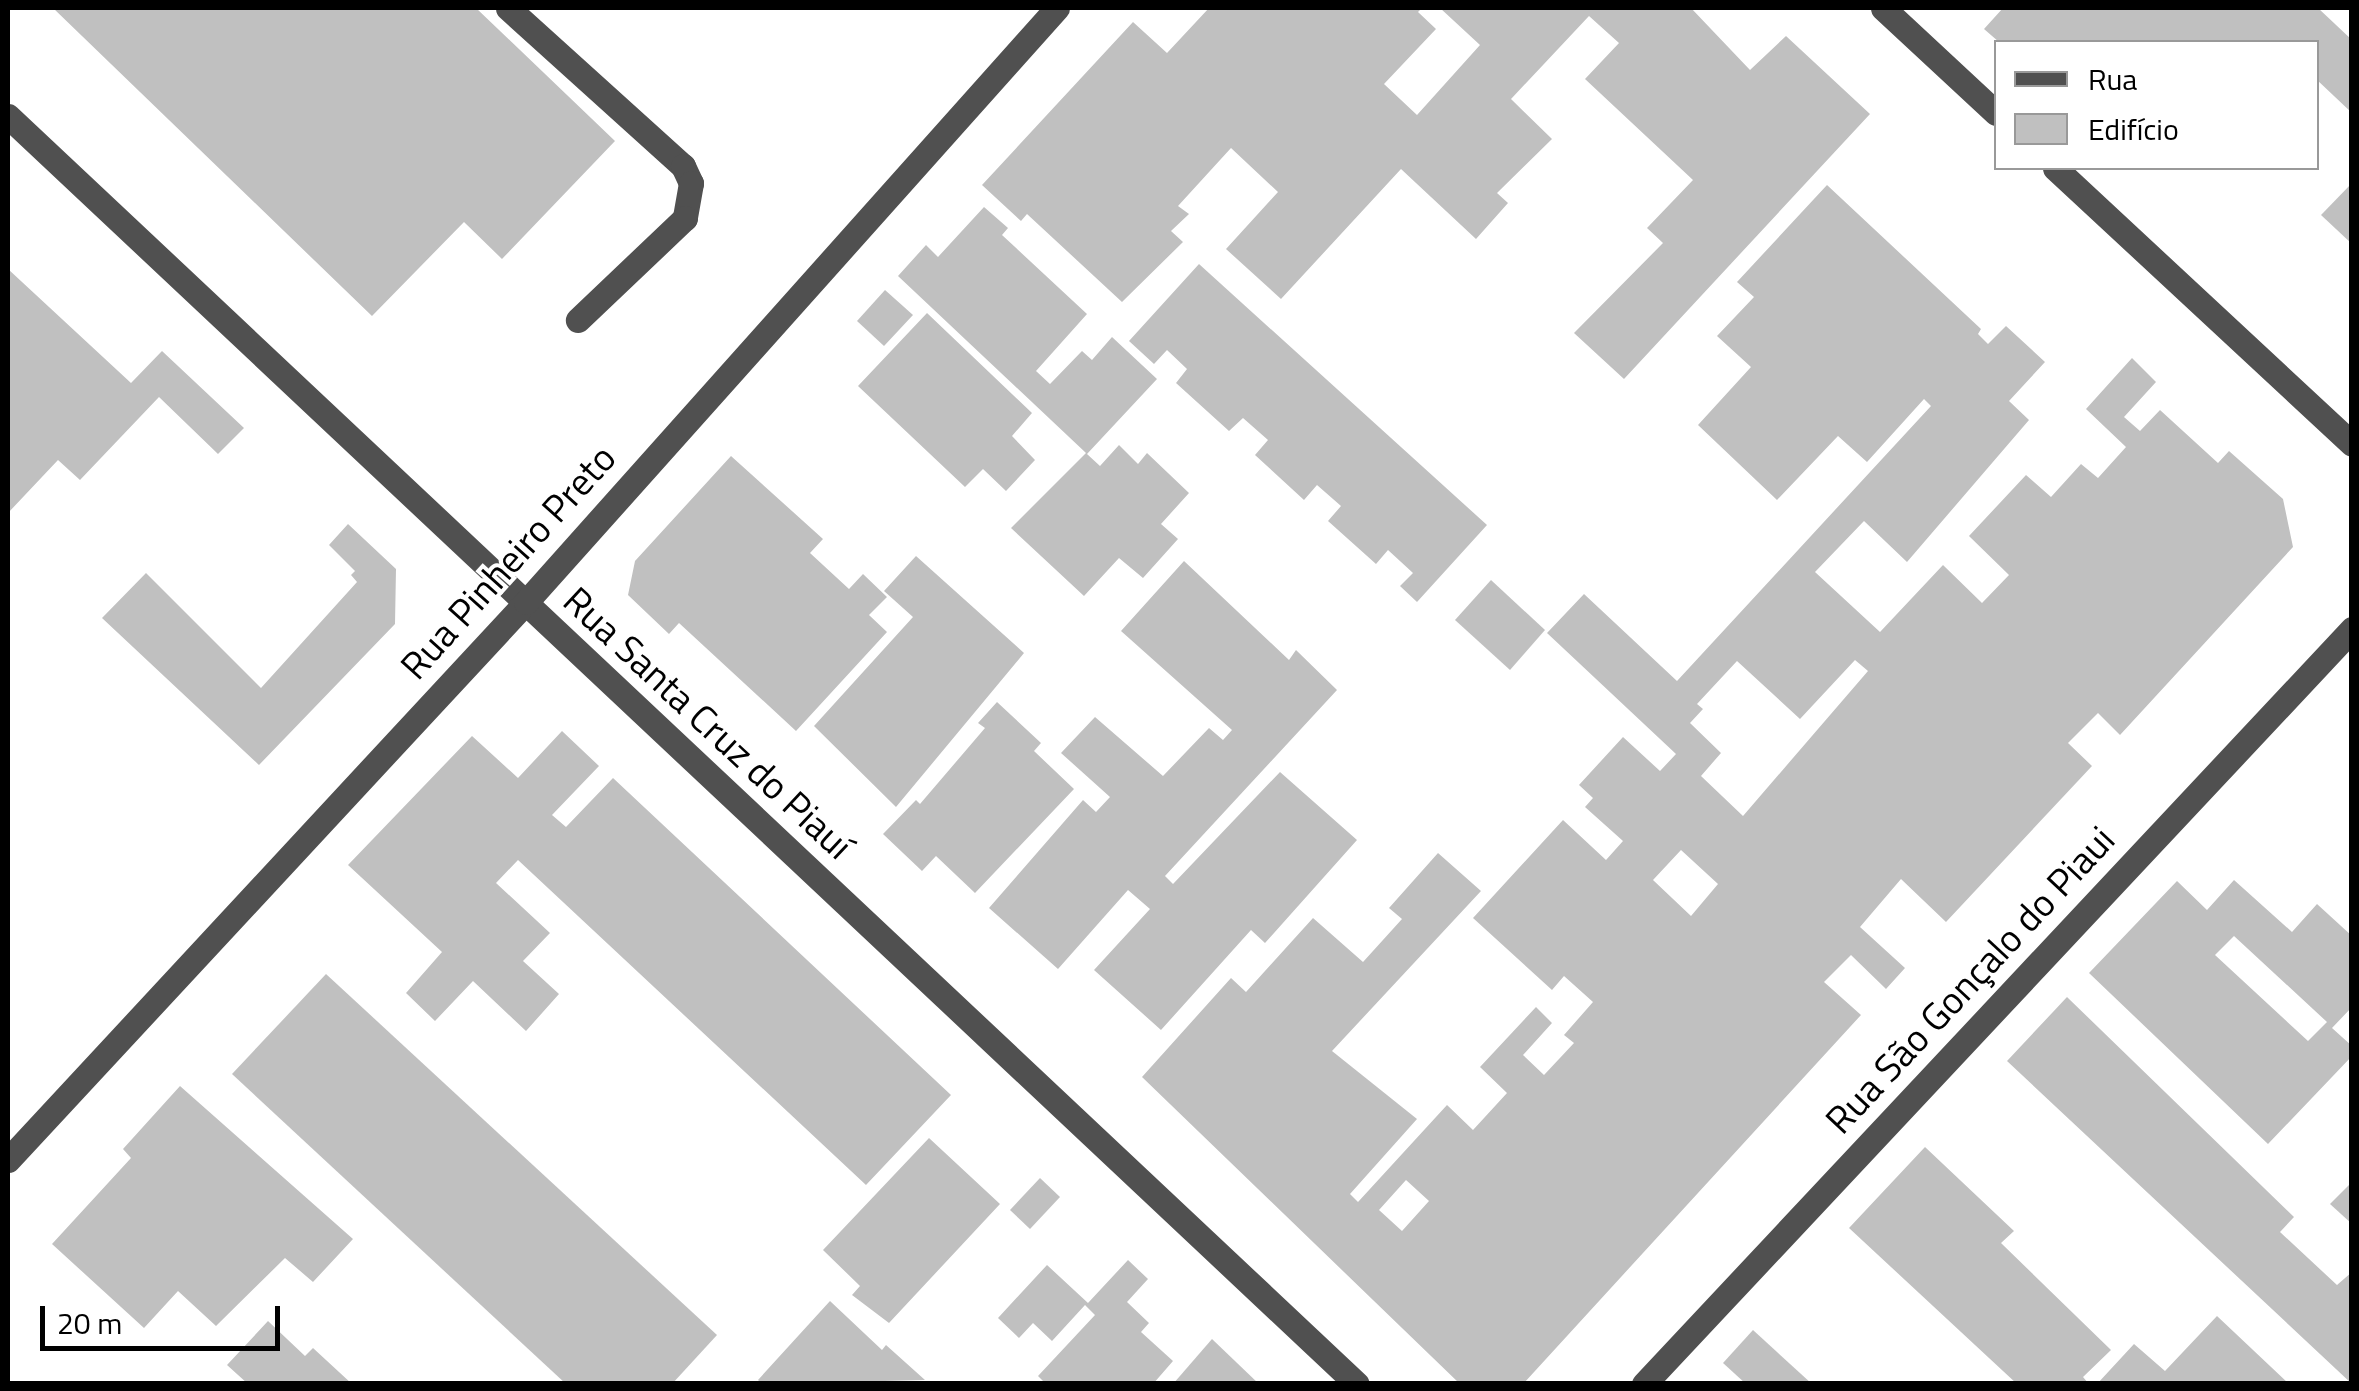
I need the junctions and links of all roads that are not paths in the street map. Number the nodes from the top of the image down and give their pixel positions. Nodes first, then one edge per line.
1 (508, 8) edge
2 (1057, 8) edge
3 (1883, 8) edge
4 (1994, 111) edge
5 (8, 116) edge
6 (2057, 170) edge
7 (578, 320) dead end
8 (2352, 444) edge
9 (526, 602) junction
10 (2352, 628) edge
11 (8, 1160) edge
12 (1357, 1384) edge
13 (1644, 1384) edge

1 - 7 street
2 - 9 street, Rua Pinheiro Preto
3 - 4 street
5 - 9 street, Rua Santa Cruz do Piauí
6 - 8 street
9 - 11 street, Rua Pinheiro Preto
9 - 12 street, Rua Santa Cruz do Piauí
10 - 13 street, Rua São Gonçalo do Piaui

